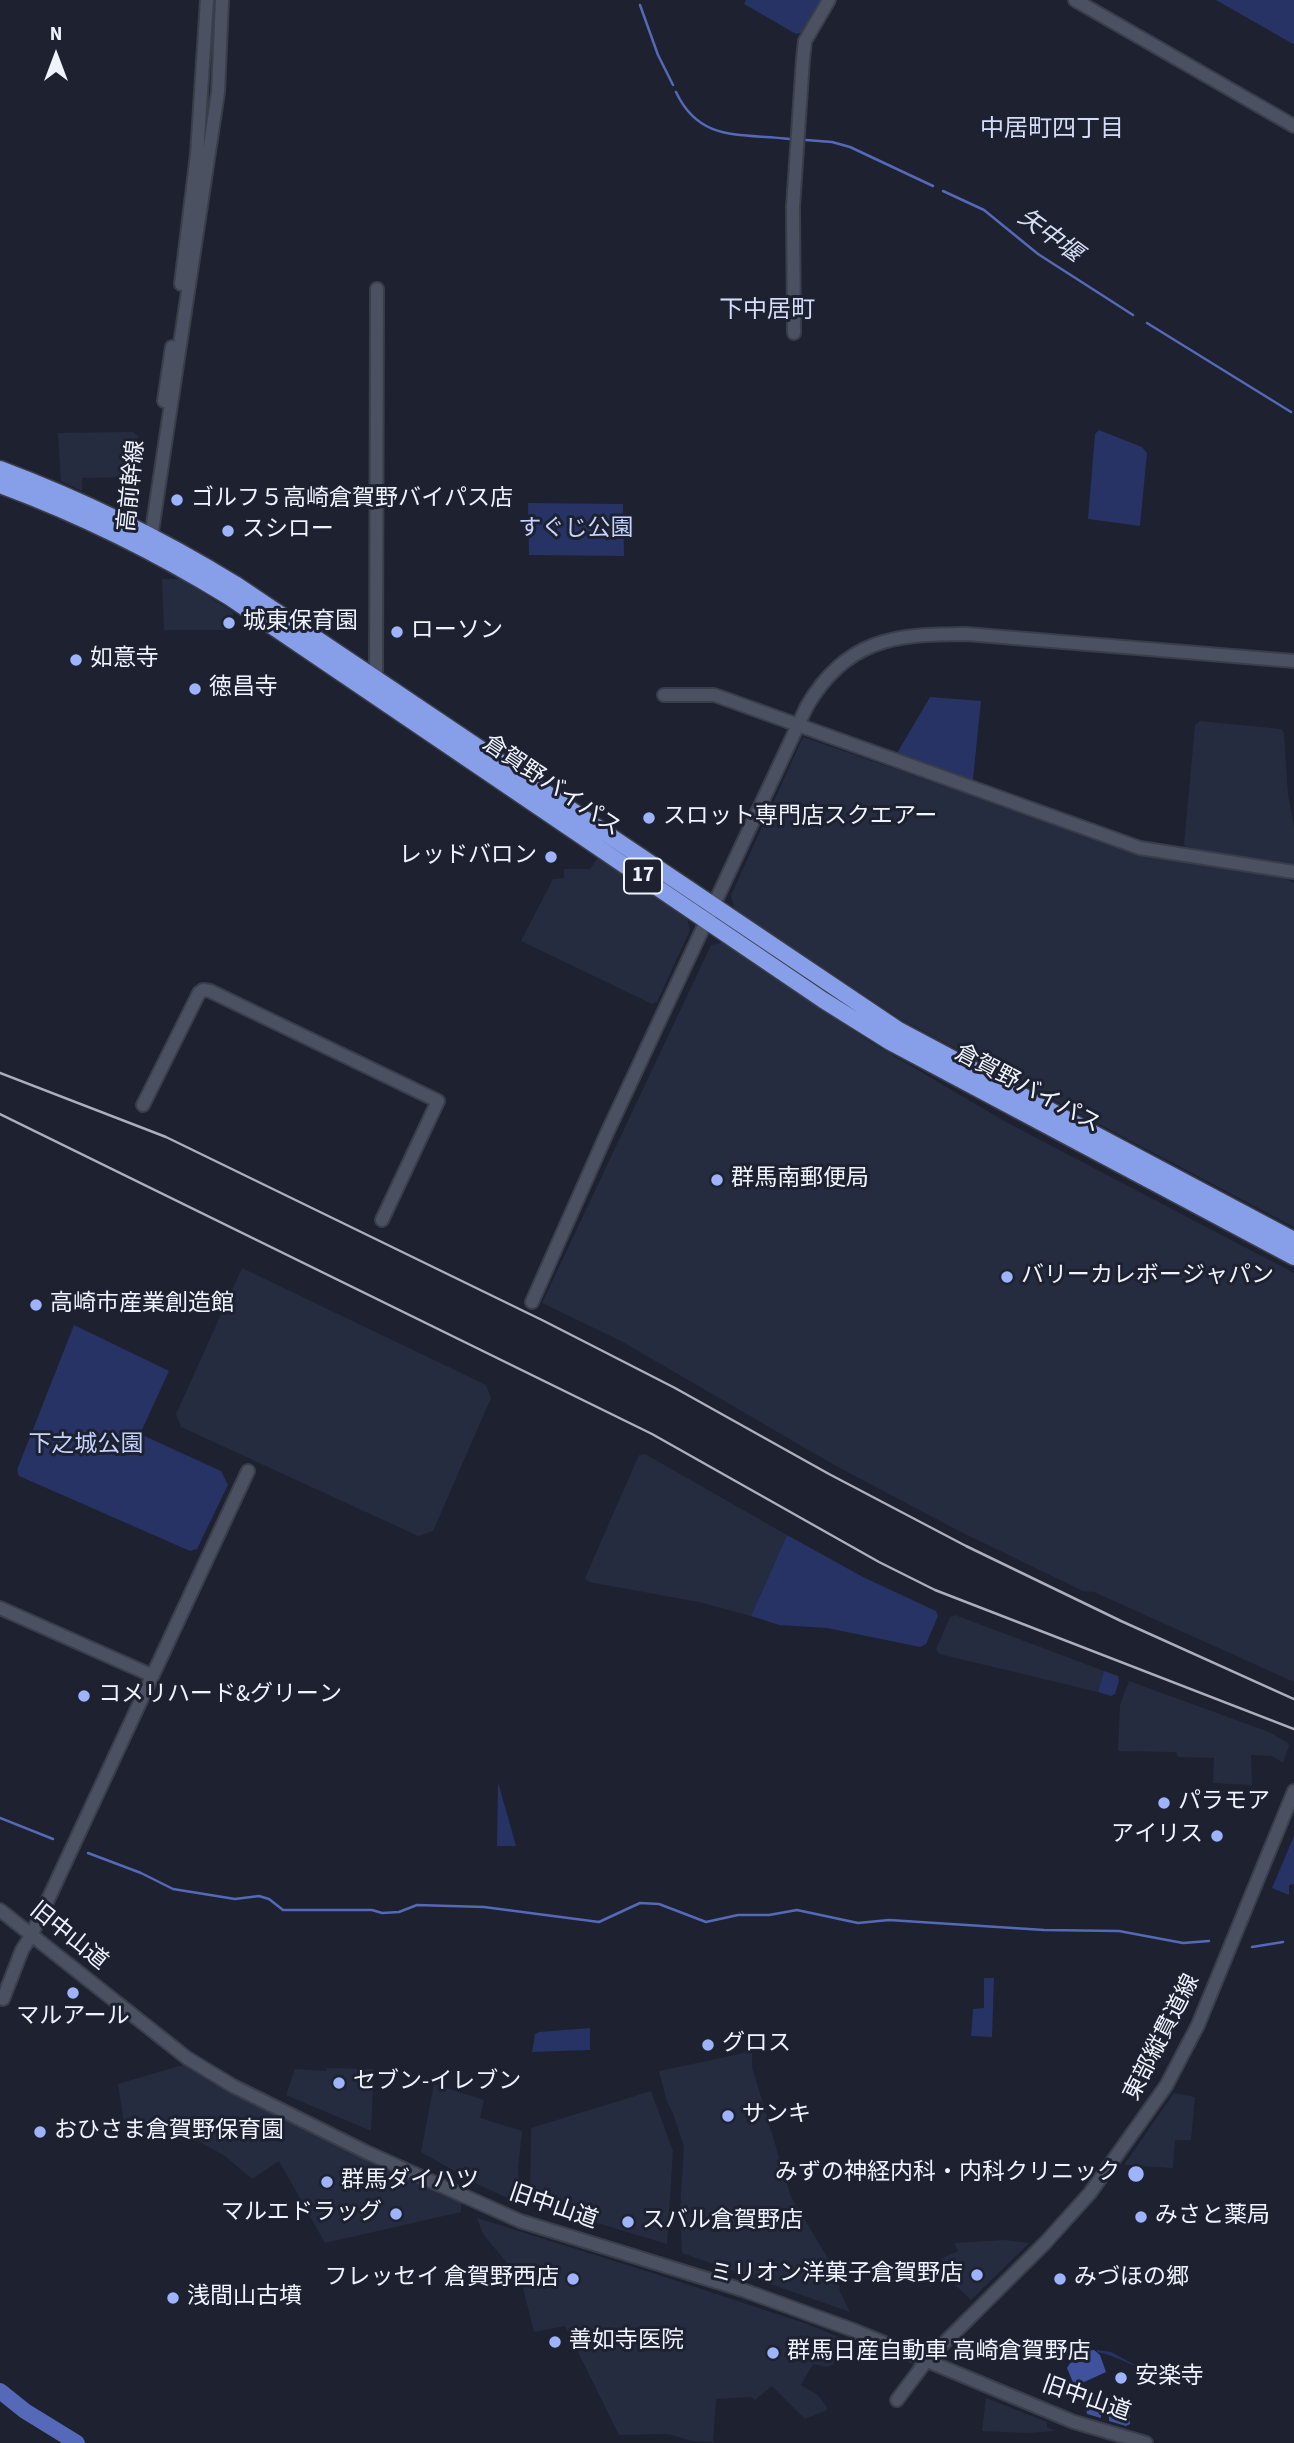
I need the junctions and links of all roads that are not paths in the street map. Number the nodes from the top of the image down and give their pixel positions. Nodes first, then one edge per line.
1 (207, 0) edge
2 (222, 0) edge
3 (829, 0) edge
4 (1075, 0) edge
5 (1294, 126) edge
6 (377, 289) dead end
7 (794, 333) dead end
8 (0, 469) edge
9 (0, 485) edge
10 (149, 539) junction
11 (1294, 661) edge
12 (377, 679) junction
13 (664, 695) dead end
14 (376, 697) junction
15 (799, 726) junction
16 (1294, 872) edge
17 (711, 913) junction
18 (143, 1105) dead end
19 (382, 1220) dead end
20 (1294, 1240) edge
21 (1294, 1257) edge
22 (532, 1302) dead end
23 (248, 1471) dead end
24 (0, 1608) edge
25 (151, 1675) junction
26 (1294, 1791) edge
27 (0, 1910) edge
28 (31, 1936) junction
29 (3, 1999) dead end
30 (927, 2360) junction
31 (897, 2400) dead end
32 (1146, 2443) edge

1 - 10 street, 高前幹線
2 - 10 street, 高前幹線
3 - 7 street
4 - 5 street
6 - 12 street
8 - 10 highway, 倉賀野バイパス / 17
9 - 10 highway, 倉賀野バイパス / 17
10 - 12 highway, 倉賀野バイパス / 17
10 - 14 highway, 倉賀野バイパス / 17
11 - 15 street
12 - 14 street
12 - 17 highway, 倉賀野バイパス / 17
13 - 15 street
14 - 17 highway, 倉賀野バイパス / 17
15 - 16 street
15 - 17 street
17 - 20 highway, 倉賀野バイパス / 17
17 - 21 highway, 倉賀野バイパス / 17
17 - 22 street
18 - 19 street
23 - 25 street
24 - 25 street
25 - 28 street
26 - 30 street, 東部縦貫道線
27 - 28 street, 旧中山道
28 - 29 street
28 - 30 street, 旧中山道
30 - 31 street, 東部縦貫道線
30 - 32 street, 旧中山道

